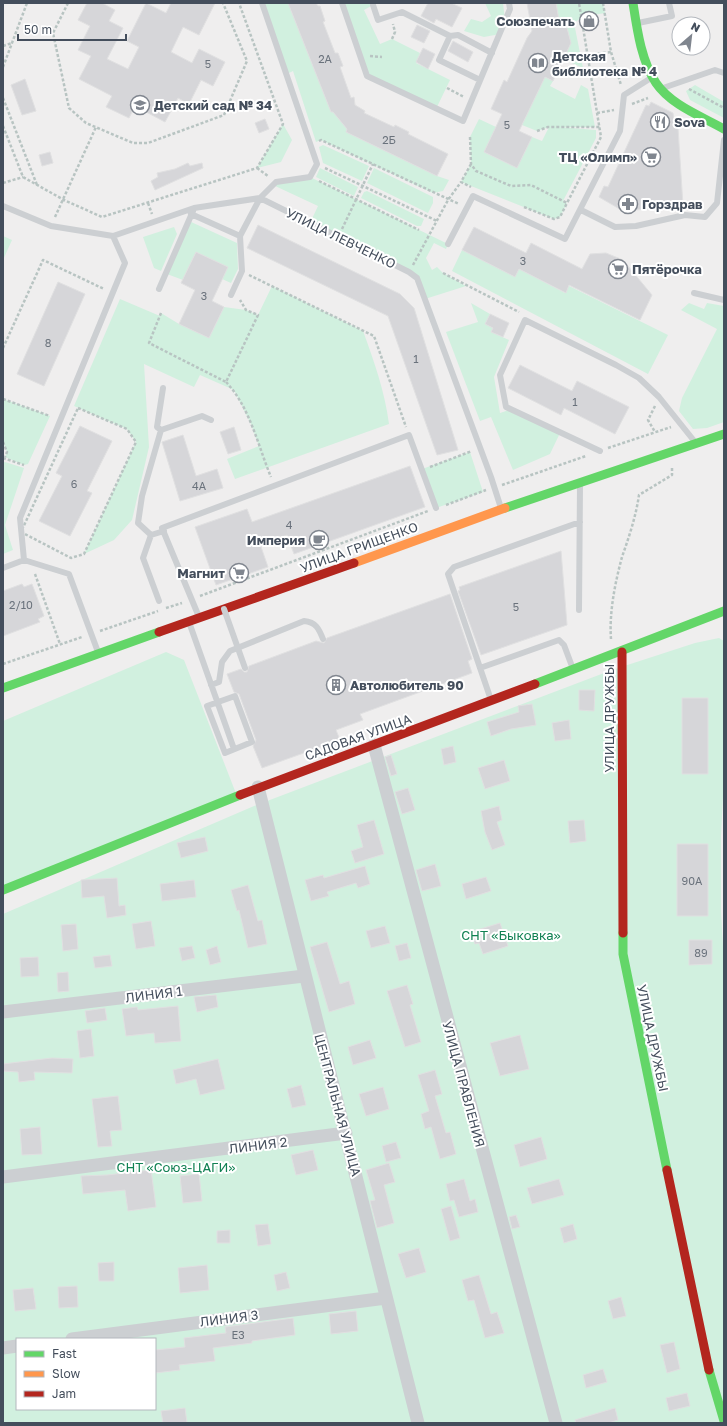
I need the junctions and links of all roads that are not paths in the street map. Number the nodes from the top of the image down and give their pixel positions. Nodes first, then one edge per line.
1 (262, 3) edge
2 (342, 3) edge
3 (509, 3) edge
4 (633, 3) edge
5 (669, 3) edge
6 (373, 5) dead end
7 (637, 23) junction
8 (450, 36) junction
9 (492, 52) junction
10 (724, 73) edge
11 (652, 77) junction
12 (480, 80) junction
13 (660, 89) junction
14 (724, 129) edge
15 (724, 140) edge
16 (260, 198) junction
17 (3, 206) edge
18 (194, 208) junction
19 (581, 210) junction
20 (191, 214) junction
21 (113, 236) junction
22 (240, 236) junction
23 (448, 244) dead end
24 (159, 289) dead end
25 (232, 292) road end
26 (694, 293) dead end
27 (724, 300) edge
28 (163, 388) dead end
29 (211, 420) dead end
30 (161, 430) junction
31 (724, 434) edge
32 (696, 443) junction
33 (600, 451) road end
34 (580, 483) junction
35 (436, 508) road end
36 (501, 510) junction
37 (580, 522) junction
38 (164, 531) junction
39 (150, 535) junction
40 (24, 560) junction
41 (3, 568) edge
42 (159, 602) dead end
43 (224, 609) junction
44 (579, 610) dead end
45 (724, 610) edge
46 (200, 618) junction
47 (189, 621) junction
48 (323, 640) dead end
49 (622, 652) junction
50 (99, 654) junction
51 (246, 668) dead end
52 (480, 668) junction
53 (573, 670) junction
54 (211, 685) junction
55 (3, 688) edge
56 (492, 701) junction
57 (218, 703) junction
58 (374, 745) junction
59 (234, 749) junction
60 (258, 787) junction
61 (3, 890) edge
62 (304, 976) junction
63 (3, 1012) edge
64 (346, 1133) junction
65 (3, 1177) edge
66 (386, 1298) junction
67 (80, 1338) edge
68 (16, 1346) edge
69 (3, 1348) edge
70 (724, 1421) edge
71 (418, 1423) edge
72 (556, 1423) edge

1 - 16 lane
2 - 12 lane
3 - 9 lane
4 - 7 street
5 - 7 lane
6 - 8 lane
7 - 11 street
8 - 9 lane
8 - 12 lane
9 - 12 lane
10 - 13 lane
11 - 13 street
11 - 19 lane
13 - 14 street
15 - 19 lane
16 - 18 lane
16 - 22 lane
16 - 36 lane, УЛИЦА ЛЕВЧЕНКО
17 - 21 lane
18 - 20 lane
18 - 21 lane
19 - 23 lane
20 - 22 lane
20 - 24 lane
21 - 40 lane
22 - 25 lane
26 - 27 lane
28 - 30 lane
29 - 30 lane
30 - 39 lane
31 - 32 street, УЛИЦА ГРИЩЕНКО
32 - 33 lane
32 - 34 street, УЛИЦА ГРИЩЕНКО
34 - 36 street, УЛИЦА ГРИЩЕНКО
34 - 37 lane
35 - 38 lane
36 - 43 street, УЛИЦА ГРИЩЕНКО
37 - 44 lane
37 - 52 lane
38 - 39 lane
38 - 46 lane
39 - 42 lane
40 - 41 lane
40 - 50 lane
43 - 46 street, УЛИЦА ГРИЩЕНКО
43 - 51 lane, bridge
45 - 49 street, САДОВАЯ УЛИЦА
46 - 47 street, УЛИЦА ГРИЩЕНКО
47 - 50 street, УЛИЦА ГРИЩЕНКО
47 - 54 lane
48 - 54 lane
49 - 53 street, САДОВАЯ УЛИЦА
49 - 70 street, УЛИЦА ДРУЖБЫ
50 - 55 street, УЛИЦА ГРИЩЕНКО
52 - 53 lane
52 - 56 lane
53 - 56 street, САДОВАЯ УЛИЦА
54 - 57 lane
56 - 58 street, САДОВАЯ УЛИЦА
57 - 59 lane
57 - 59 lane
57 - 59 lane
58 - 60 street, САДОВАЯ УЛИЦА
58 - 72 street, УЛИЦА ПРАВЛЕНИЯ
60 - 61 street, САДОВАЯ УЛИЦА
60 - 62 street, ЦЕНТРАЛЬНАЯ УЛИЦА
62 - 63 street, ЛИНИЯ 1
62 - 64 street, ЦЕНТРАЛЬНАЯ УЛИЦА
64 - 65 street, ЛИНИЯ 2
64 - 66 street, ЦЕНТРАЛЬНАЯ УЛИЦА
66 - 67 street, ЛИНИЯ 3
66 - 71 street, ЦЕНТРАЛЬНАЯ УЛИЦА
68 - 69 street

